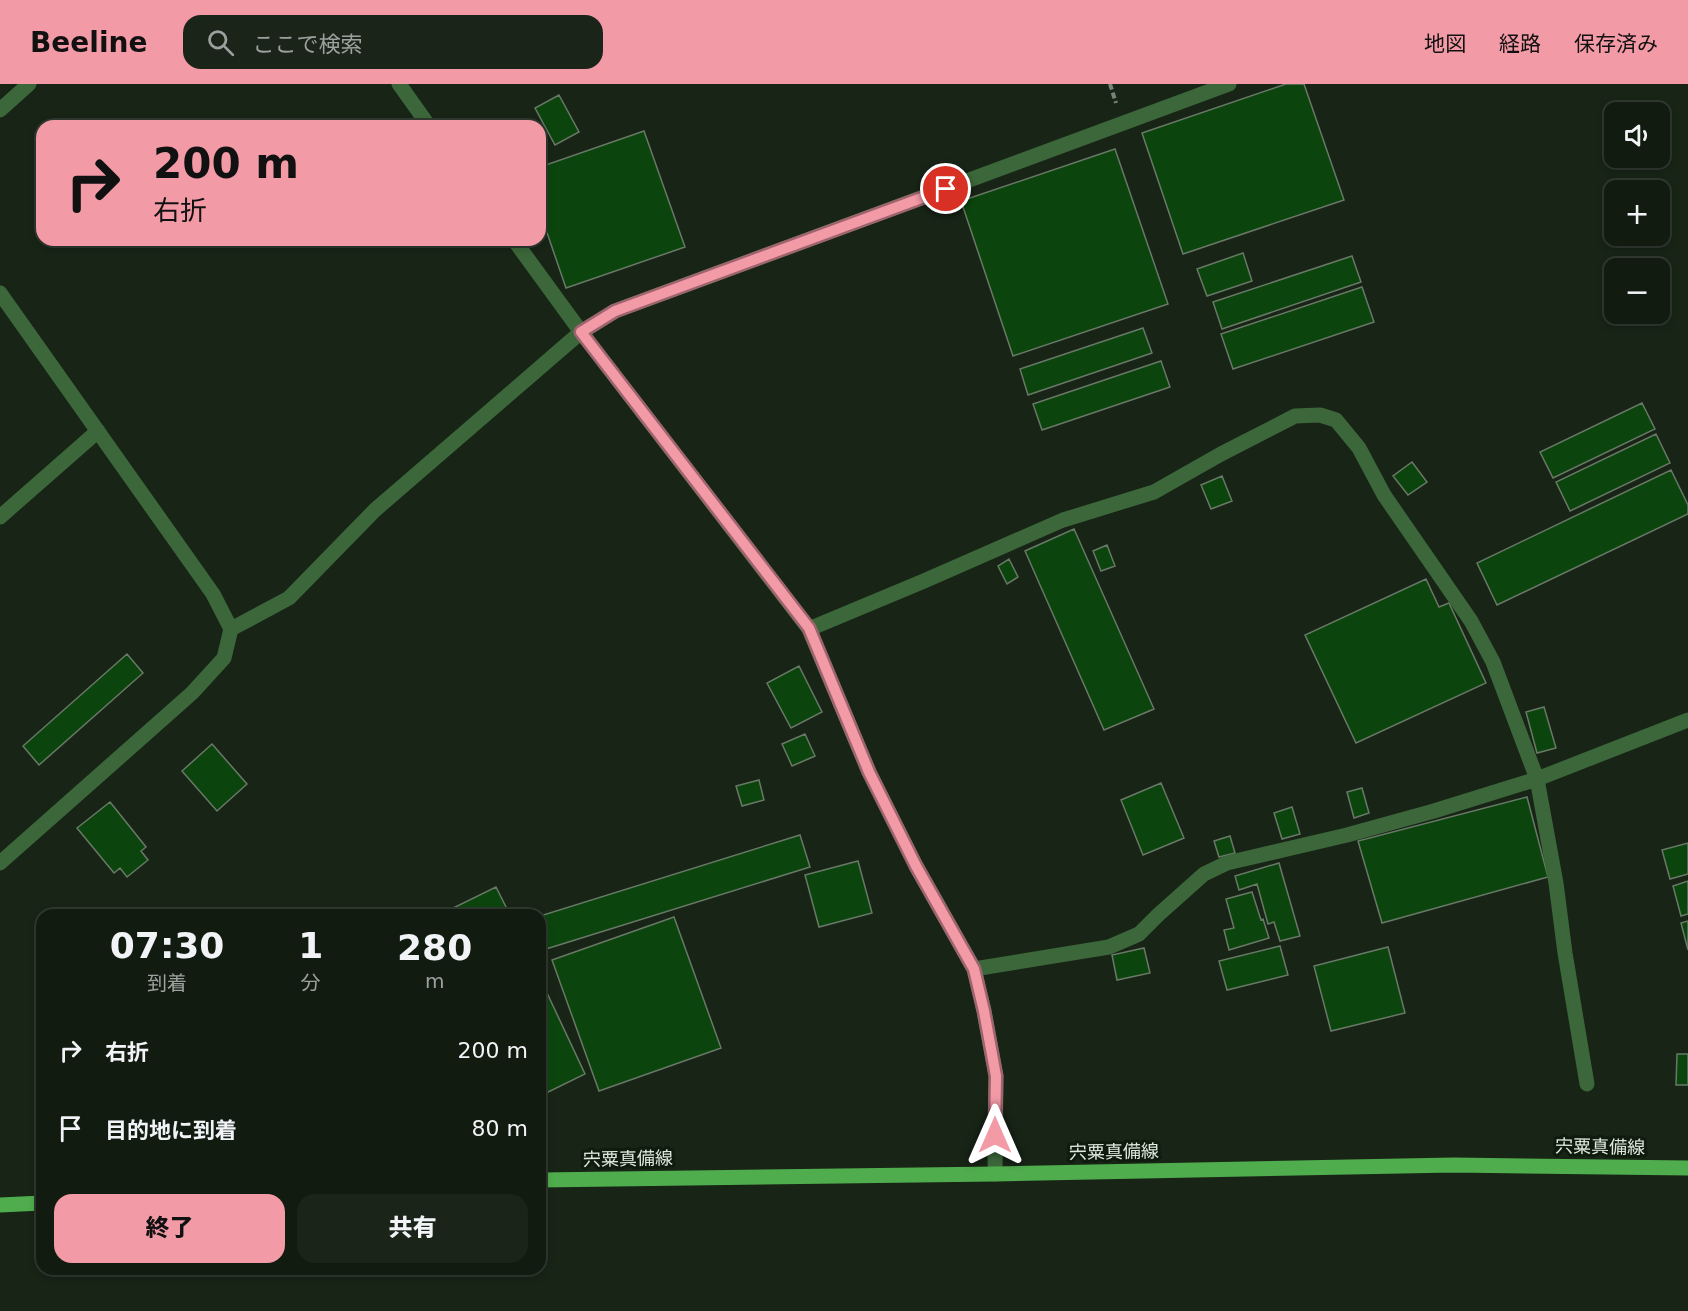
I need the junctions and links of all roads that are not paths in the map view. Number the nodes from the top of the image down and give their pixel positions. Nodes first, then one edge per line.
1 (29, 84) edge
2 (399, 84) edge
3 (1229, 84) edge
4 (0, 110) edge
5 (425, 120) edge
6 (517, 246) edge
7 (0, 293) edge
8 (581, 332) junction
9 (98, 432) junction
10 (0, 517) edge
11 (809, 628) junction
12 (231, 629) junction
13 (1688, 720) edge
14 (1537, 779) junction
15 (0, 863) edge
16 (974, 969) junction
17 (1587, 1084) dead end
18 (1688, 1168) edge
19 (995, 1174) junction
20 (546, 1180) edge
21 (36, 1203) edge
22 (0, 1205) edge

1 - 4 street
2 - 5 street
3 - 8 street
6 - 8 street
7 - 9 street
8 - 11 street
8 - 12 street
9 - 10 street
9 - 12 street
11 - 14 street
11 - 16 street
12 - 15 street
13 - 14 street
14 - 16 street
14 - 17 street
16 - 19 street
18 - 19 main road, 宍粟真備線
19 - 20 main road, 宍粟真備線
21 - 22 main road

